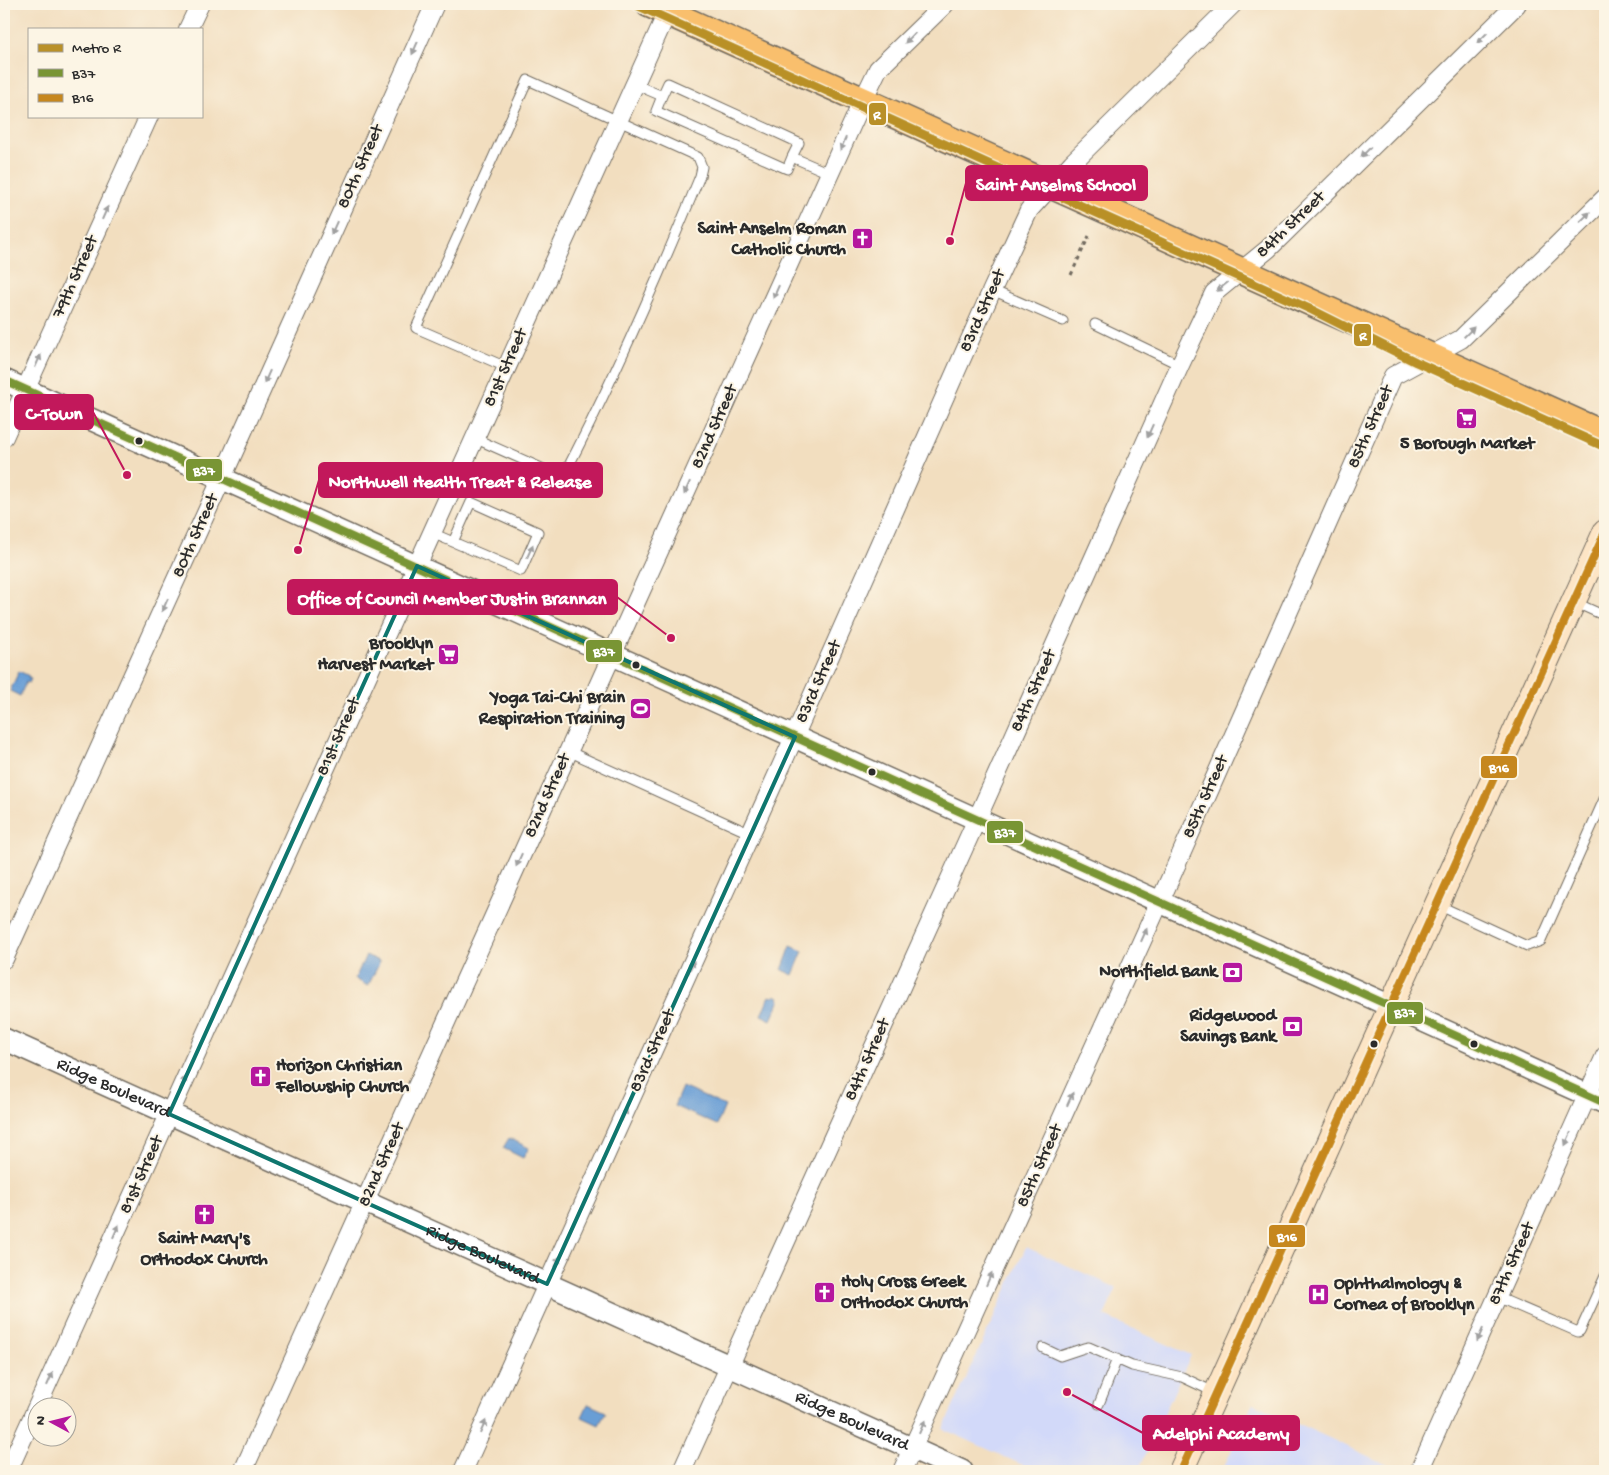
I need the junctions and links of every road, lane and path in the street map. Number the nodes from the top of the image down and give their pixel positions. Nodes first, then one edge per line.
1 (200, 4) edge
2 (434, 4) edge
3 (945, 4) edge
4 (1232, 4) edge
5 (1517, 4) edge
6 (662, 6) edge
7 (188, 28) edge
8 (634, 84) junction
9 (662, 96) junction
10 (863, 100) junction
11 (148, 118) edge
12 (617, 121) junction
13 (792, 157) junction
14 (829, 173) junction
15 (1052, 185) junction
16 (1605, 198) edge
17 (1088, 236) dead end
18 (1241, 271) junction
19 (1071, 275) dead end
20 (992, 290) junction
21 (1063, 321) dead end
22 (1095, 324) dead end
23 (1428, 356) junction
24 (1180, 365) junction
25 (506, 367) junction
26 (4, 380) edge
27 (25, 390) junction
28 (1605, 435) edge
29 (4, 437) edge
30 (474, 438) junction
31 (222, 478) junction
32 (1605, 532) edge
33 (432, 533) junction
34 (453, 542) junction
35 (417, 566) junction
36 (1574, 602) junction
37 (1605, 616) edge
38 (612, 654) junction
39 (795, 737) junction
40 (568, 752) junction
41 (1605, 797) edge
42 (977, 819) junction
43 (751, 834) junction
44 (1160, 902) junction
45 (1437, 905) junction
46 (4, 959) edge
47 (1391, 1006) junction
48 (4, 1039) edge
49 (1605, 1056) edge
50 (1597, 1099) edge
51 (169, 1114) junction
52 (365, 1202) junction
53 (1605, 1276) edge
54 (547, 1284) junction
55 (1497, 1297) junction
56 (1043, 1348) dead end
57 (1117, 1359) junction
58 (730, 1366) junction
59 (1216, 1393) junction
60 (1099, 1404) dead end
61 (912, 1449) junction
62 (8, 1471) edge
63 (243, 1471) edge
64 (463, 1471) edge
65 (682, 1471) edge
66 (902, 1471) edge
67 (962, 1471) edge
68 (1181, 1471) edge
69 (1419, 1471) edge

1 - 7 street
2 -> 31 street, 80th Street
3 -> 10 street, 82nd Street
4 - 15 street, 83rd Street
5 -> 18 street, 84th Street
6 - 8 street, 81st Street
6 - 10 main road
8 - 9 lane
8 - 12 street, 81st Street
9 - 13 lane
9 - 13 lane
10 -> 14 street, 82nd Street
10 - 15 main road
27 -> 11 street, 79th Street
12 - 25 street, 81st Street
12 - 25 lane
12 - 30 lane
13 - 14 lane
14 -> 38 street, 82nd Street
15 - 18 main road
15 - 20 street, 83rd Street
23 -> 16 street, 85th Street
17 - 19 path
18 - 23 main road
18 -> 24 street, 84th Street
20 - 21 lane
20 - 39 street, 83rd Street
22 - 24 lane
23 - 28 main road
23 - 44 street, 85th Street
24 -> 42 street, 84th Street
25 - 30 street, 81st Street
26 - 27 street
27 - 29 street, 79th Street
27 - 31 street
30 - 33 street, 81st Street
31 - 35 street
31 -> 46 street, 80th Street
32 - 36 main road
33 - 34 lane
33 - 35 street, 81st Street
34 -> 34 lane
35 - 38 street
51 -> 35 street, 81st Street
36 - 37 lane
36 - 45 main road
38 - 39 street
38 - 40 street, 82nd Street
39 - 42 street
39 - 43 street, 83rd Street
40 - 43 lane
40 -> 52 street, 82nd Street
41 - 45 lane
42 - 44 street
42 - 58 street, 84th Street
54 -> 43 street, 83rd Street
44 - 47 street
61 -> 44 street, 85th Street
45 - 47 main road
47 - 50 street
47 - 59 main road
48 - 51 street, Ridge Boulevard
49 - 50 street, 87th Street
50 -> 55 street, 87th Street
51 - 52 street, Ridge Boulevard
62 -> 51 street, 81st Street
52 - 54 street, Ridge Boulevard
52 - 63 street, 82nd Street
53 - 55 lane
54 - 58 street, Ridge Boulevard
64 -> 54 street, 83rd Street
55 -> 69 street, 87th Street
56 - 57 lane
57 - 59 lane
57 - 60 lane
58 - 61 street, Ridge Boulevard
58 - 65 street, 84th Street
59 - 68 main road
61 - 66 street, 85th Street
61 - 67 street, Ridge Boulevard

